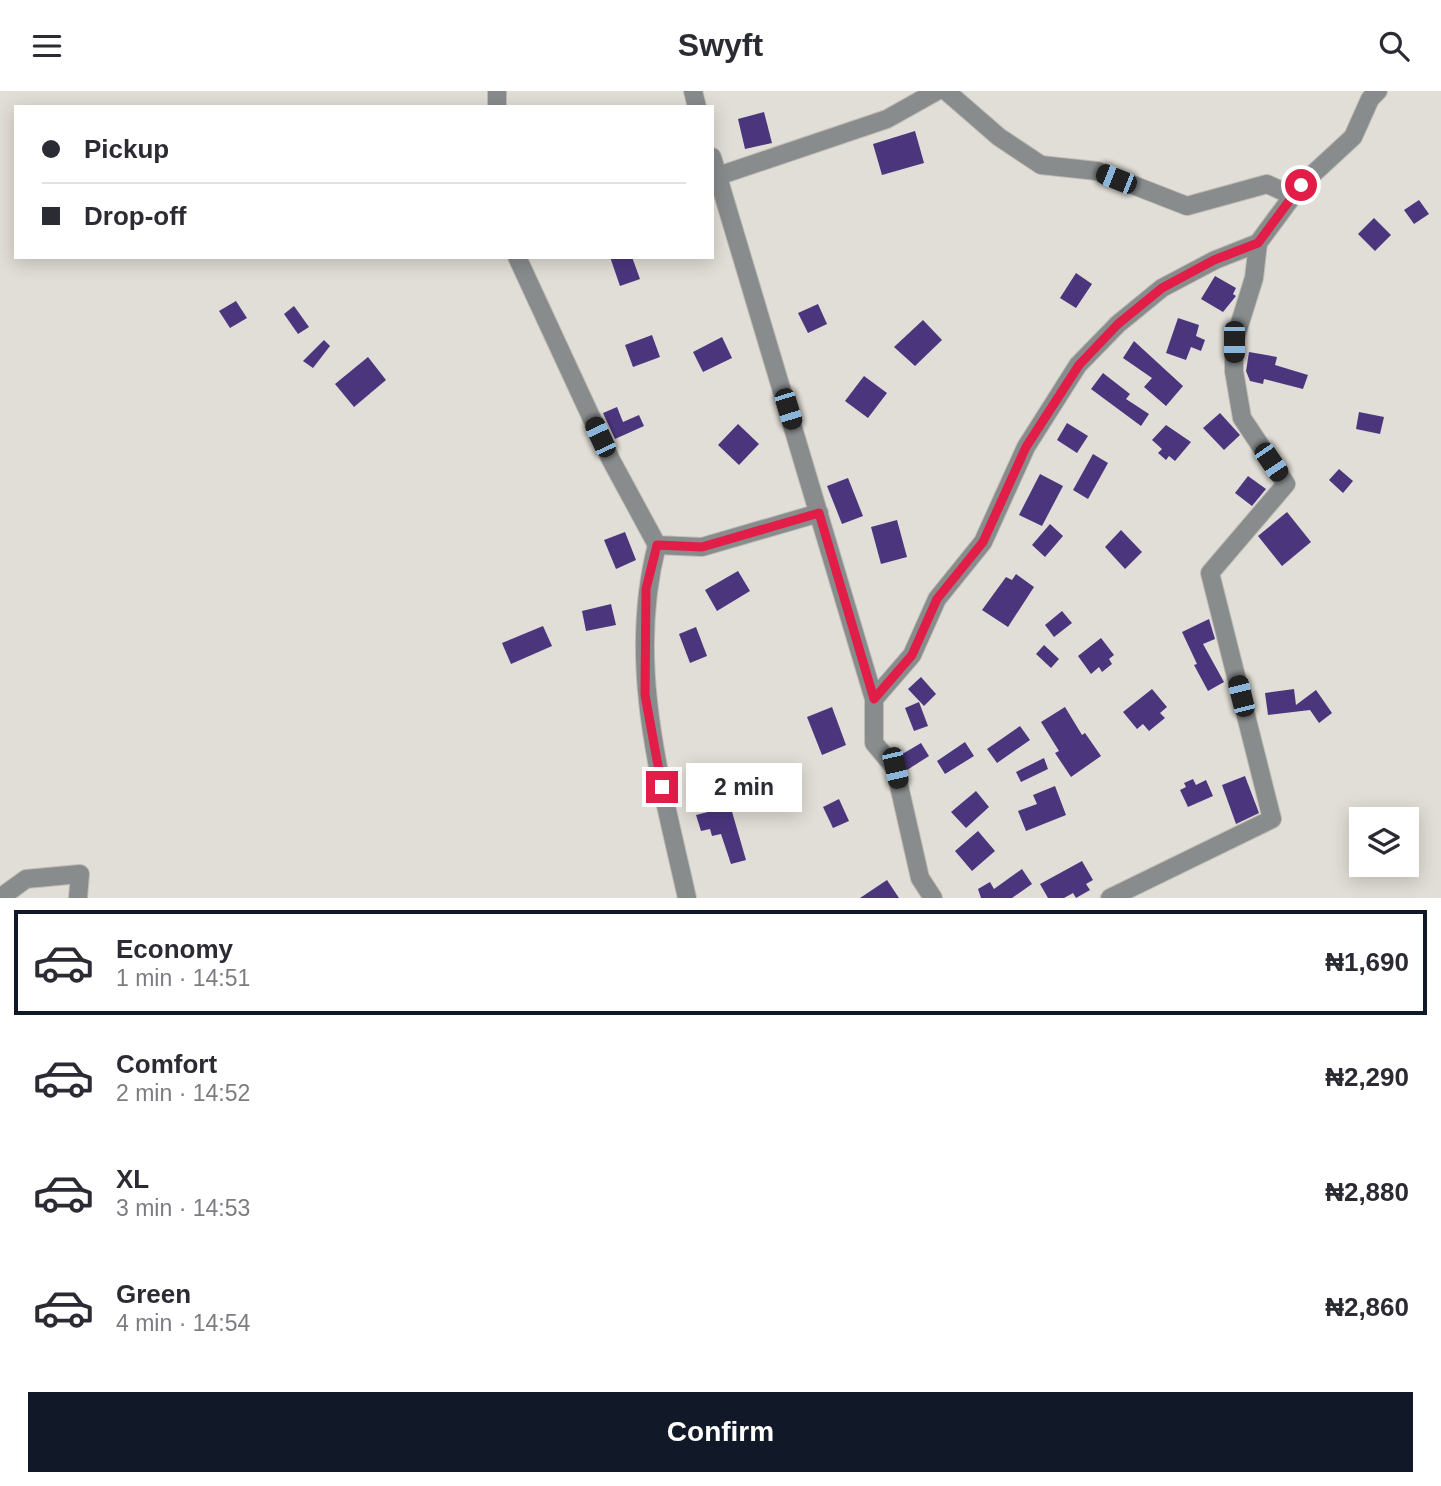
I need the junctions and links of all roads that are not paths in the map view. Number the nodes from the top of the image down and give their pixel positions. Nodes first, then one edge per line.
1 (937, 91) edge
2 (946, 91) edge
3 (1378, 91) edge
4 (714, 163) edge
5 (718, 176) junction
6 (1293, 196) junction
7 (1258, 243) junction
8 (518, 259) edge
9 (819, 513) junction
10 (657, 545) junction
11 (874, 699) junction
12 (0, 898) edge
13 (78, 898) edge
14 (687, 898) edge
15 (933, 898) edge
16 (1110, 898) edge

1 - 5 street
2 - 6 street
3 - 6 street
4 - 5 street
5 - 9 street
6 - 7 street
7 - 11 street
7 - 16 street
8 - 10 street
9 - 10 street
9 - 11 street
10 - 14 street
11 - 15 street
12 - 13 street

